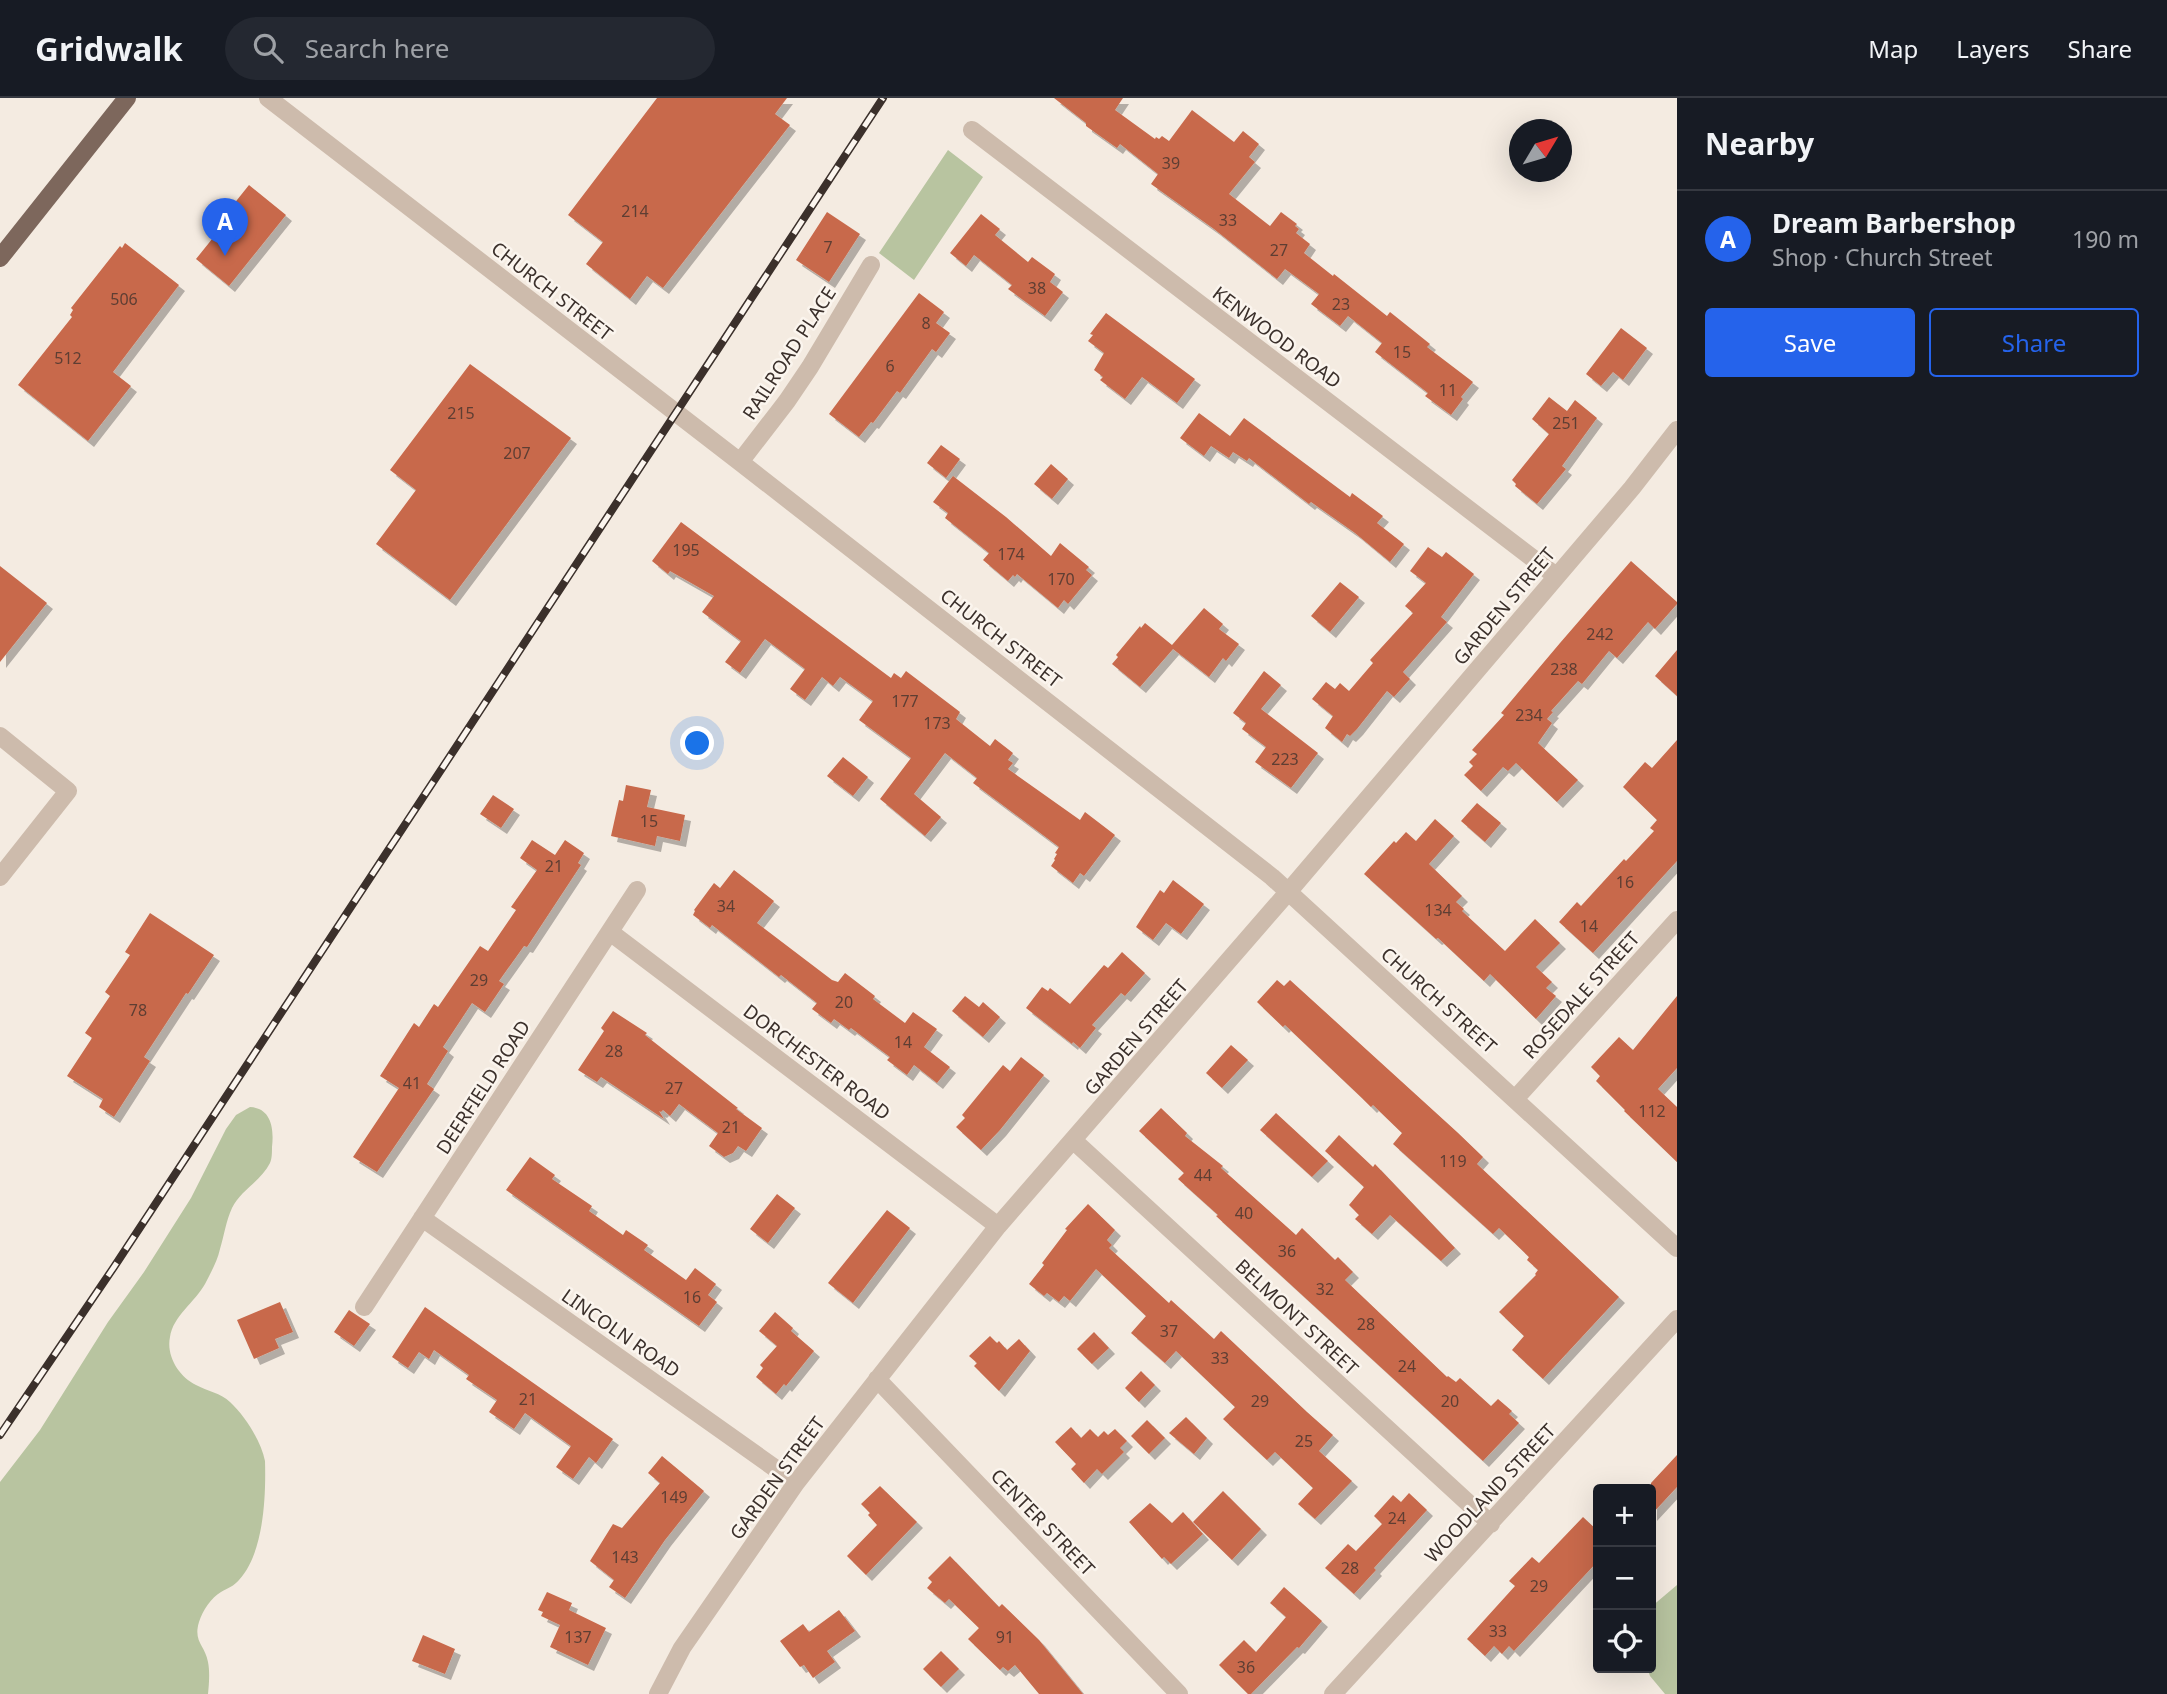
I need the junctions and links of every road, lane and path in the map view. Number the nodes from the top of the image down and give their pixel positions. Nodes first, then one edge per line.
1 (127, 98) edge
2 (268, 98) edge
3 (972, 130) dead end
4 (0, 258) edge
5 (871, 265) dead end
6 (1677, 430) edge
7 (740, 462) junction
8 (1556, 576) junction
9 (0, 736) edge
10 (0, 877) edge
11 (637, 890) dead end
12 (1289, 891) junction
13 (1677, 920) edge
14 (610, 932) junction
15 (1516, 1099) junction
16 (1074, 1141) junction
17 (422, 1218) junction
18 (999, 1226) junction
19 (1677, 1248) edge
20 (364, 1307) dead end
21 (1677, 1319) edge
22 (877, 1379) junction
23 (796, 1483) junction
24 (1491, 1524) junction
25 (658, 1694) edge
26 (1179, 1694) edge
27 (1333, 1694) edge

1 - 4 main road
2 - 7 street, CHURCH STREET
3 - 8 street, KENWOOD ROAD
5 - 7 street, RAILROAD PLACE
6 - 8 street, GARDEN STREET
7 - 12 street, CHURCH STREET
8 - 12 street, GARDEN STREET
9 - 10 street
11 - 14 street, DEERFIELD ROAD
12 - 15 street, CHURCH STREET
12 - 16 street, GARDEN STREET
13 - 15 street, ROSEDALE STREET
14 - 17 street, DEERFIELD ROAD
14 - 18 street, DORCHESTER ROAD
15 - 19 street, CHURCH STREET
16 - 18 street, GARDEN STREET
16 - 24 street, BELMONT STREET
17 - 20 street, DEERFIELD ROAD
17 - 23 street, LINCOLN ROAD
18 - 22 street, GARDEN STREET
21 - 24 street, WOODLAND STREET
22 - 23 street, GARDEN STREET
22 - 26 street, CENTER STREET
23 - 25 street, GARDEN STREET
24 - 27 street, WOODLAND STREET

